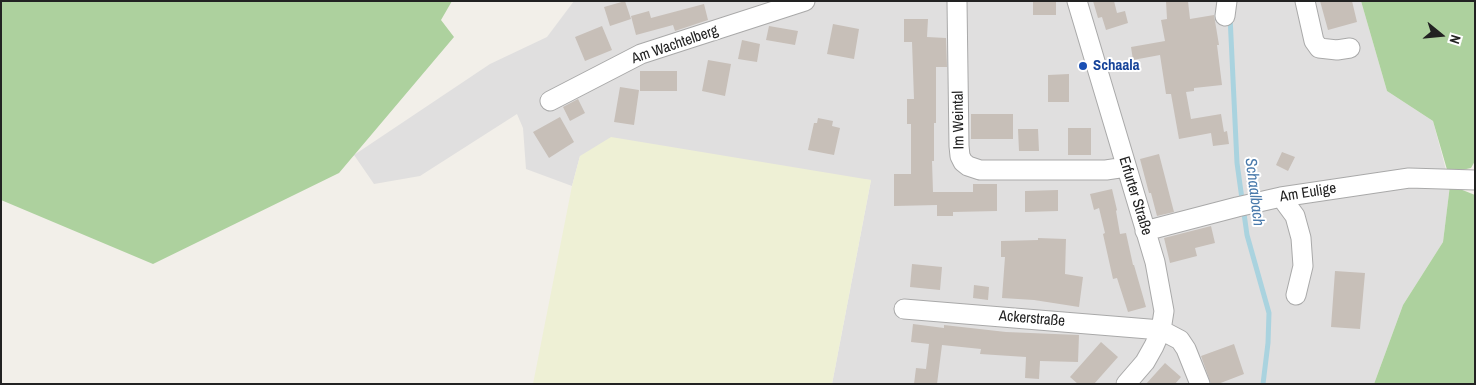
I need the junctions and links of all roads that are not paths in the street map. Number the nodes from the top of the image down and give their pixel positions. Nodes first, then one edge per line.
1 (805, 1) edge
2 (957, 1) edge
3 (1077, 1) edge
4 (1305, 1) edge
5 (1350, 48) dead end
6 (550, 100) dead end
7 (1126, 168) junction
8 (1475, 180) edge
9 (1281, 197) junction
10 (1145, 231) junction
11 (1296, 295) dead end
12 (904, 309) dead end
13 (1161, 330) junction
14 (1126, 384) edge
15 (1200, 384) edge

1 - 6 street, Am Wachtelberg
2 - 7 street, Im Weintal
3 - 7 street, Erfurter Straße
4 - 5 street
7 - 10 street, Erfurter Straße
8 - 9 street, Am Eulige
9 - 10 street, Am Eulige
9 - 11 street
10 - 13 street, Erfurter Straße
12 - 13 street, Ackerstraße
13 - 14 street, Erfurter Straße
13 - 15 street

